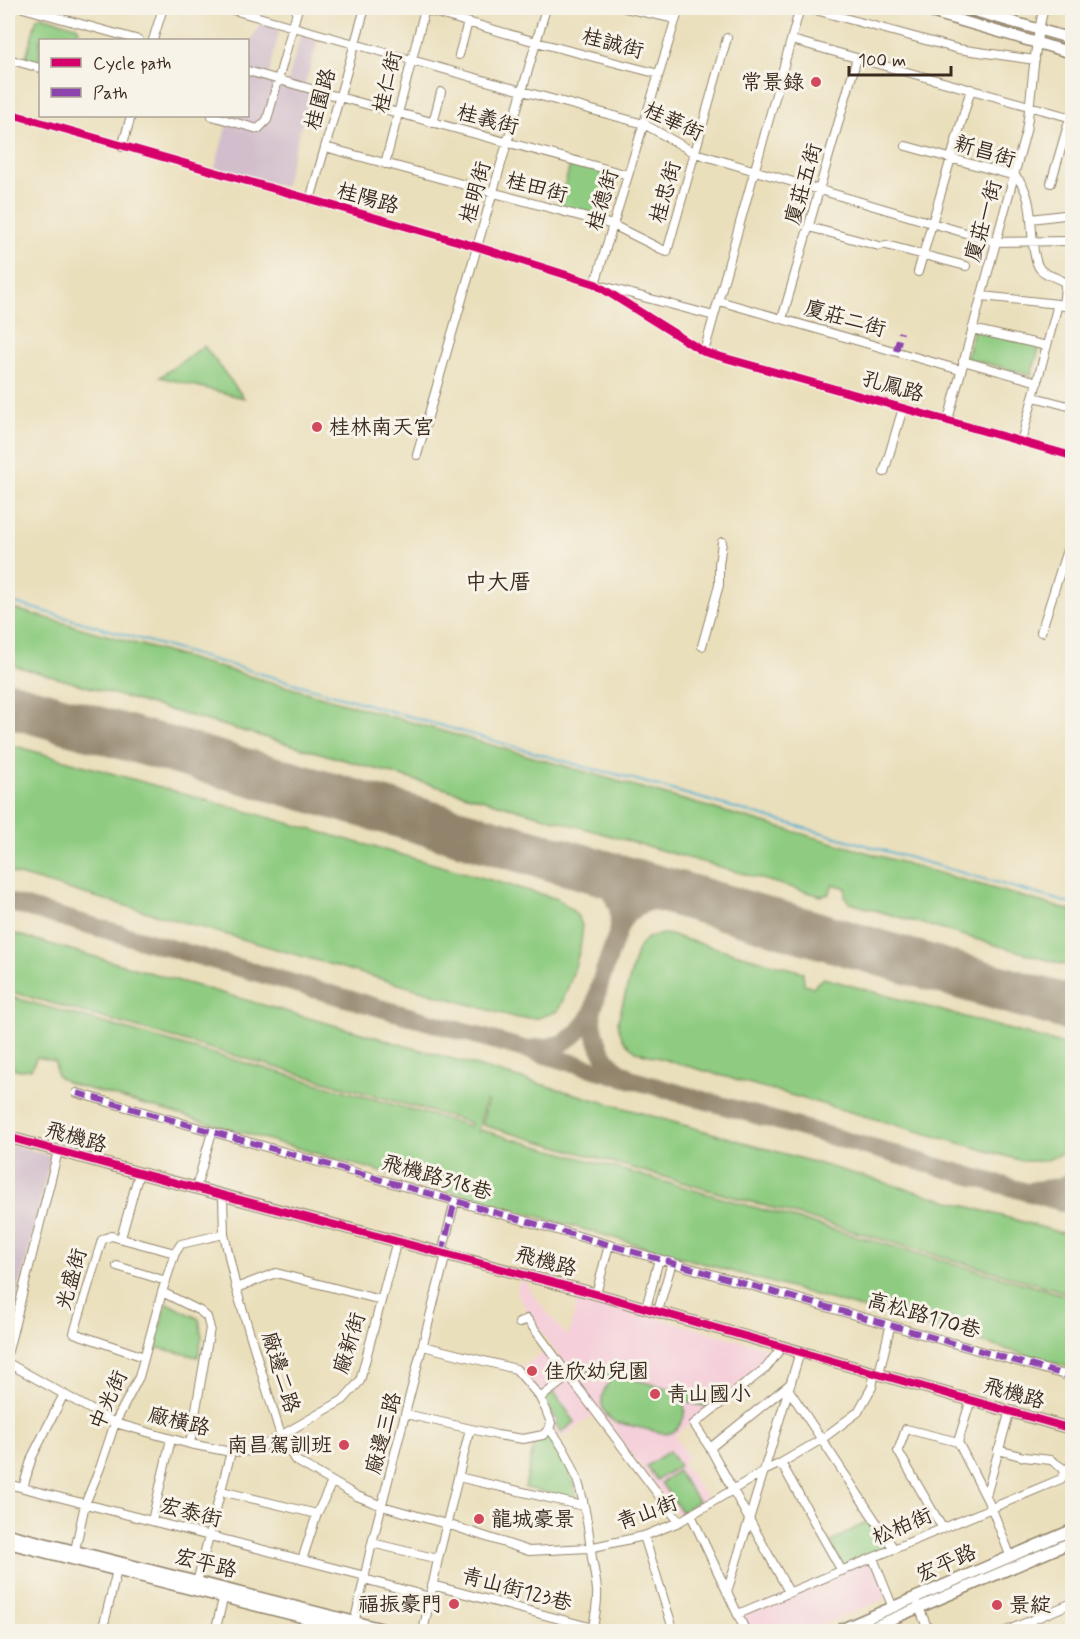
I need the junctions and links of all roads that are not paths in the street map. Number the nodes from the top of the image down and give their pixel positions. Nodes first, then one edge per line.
1 (23, 8) edge
2 (163, 8) edge
3 (226, 8) edge
4 (298, 8) edge
5 (365, 8) edge
6 (422, 8) edge
7 (546, 8) edge
8 (626, 8) edge
9 (679, 8) edge
10 (800, 8) edge
11 (808, 8) edge
12 (917, 8) edge
13 (964, 8) edge
14 (1044, 8) edge
15 (676, 19) junction
16 (468, 22) junction
17 (293, 27) junction
18 (1038, 29) junction
19 (727, 38) dead end
20 (135, 39) edge
21 (153, 39) edge
22 (1072, 39) edge
23 (792, 40) junction
24 (536, 42) junction
25 (1037, 43) junction
26 (354, 44) junction
27 (1072, 53) edge
28 (459, 55) dead end
29 (8, 58) edge
30 (857, 58) junction
31 (411, 60) junction
32 (1035, 60) junction
33 (39, 68) edge
34 (249, 71) edge
35 (659, 74) junction
36 (277, 80) junction
37 (971, 89) junction
38 (441, 92) dead end
39 (522, 92) junction
40 (339, 98) junction
41 (1030, 107) junction
42 (8, 113) edge
43 (398, 113) junction
44 (131, 117) edge
45 (216, 117) edge
46 (1071, 118) edge
47 (433, 123) junction
48 (644, 124) junction
49 (508, 142) junction
50 (906, 146) dead end
51 (122, 147) junction
52 (325, 147) junction
53 (695, 153) junction
54 (950, 158) junction
55 (385, 164) junction
56 (755, 171) junction
57 (628, 175) junction
58 (1015, 176) junction
59 (1051, 183) dead end
60 (820, 189) junction
61 (493, 194) junction
62 (310, 200) junction
63 (1072, 214) edge
64 (1031, 219) junction
65 (932, 223) junction
66 (613, 225) junction
67 (809, 227) junction
68 (1072, 241) edge
69 (996, 242) junction
70 (1033, 242) junction
71 (478, 247) junction
72 (667, 252) joint
73 (923, 255) junction
74 (966, 266) dead end
75 (918, 272) dead end
76 (595, 284) junction
77 (981, 296) junction
78 (719, 301) junction
79 (1060, 305) junction
80 (1072, 308) edge
81 (714, 316) junction
82 (782, 319) junction
83 (972, 329) junction
84 (1047, 346) junction
85 (704, 352) junction
86 (963, 361) junction
87 (960, 370) junction
88 (1038, 382) junction
89 (1034, 397) junction
90 (1072, 407) edge
91 (903, 408) junction
92 (948, 420) junction
93 (1021, 442) junction
94 (417, 455) dead end
95 (1072, 456) edge
96 (884, 472) dead end
97 (1072, 534) edge
98 (722, 542) dead end
99 (1041, 632) dead end
100 (702, 646) dead end
101 (77, 1093) dead end
102 (212, 1132) junction
103 (8, 1137) edge
104 (58, 1151) junction
105 (139, 1173) junction
106 (196, 1188) junction
107 (223, 1196) junction
108 (455, 1201) junction
109 (224, 1234) junction
110 (121, 1238) junction
111 (397, 1240) junction
112 (609, 1245) junction
113 (175, 1253) junction
114 (444, 1253) junction
115 (659, 1259) junction
116 (672, 1262) junction
117 (117, 1266) dead end
118 (166, 1281) junction
119 (236, 1288) junction
120 (162, 1292) junction
121 (596, 1294) junction
122 (381, 1300) junction
123 (646, 1308) junction
124 (658, 1311) junction
125 (519, 1323) dead end
126 (889, 1331) dead end
127 (423, 1346) junction
128 (782, 1347) junction
129 (8, 1351) edge
130 (800, 1352) junction
131 (144, 1358) junction
132 (8, 1363) edge
133 (877, 1373) junction
134 (569, 1376) junction
135 (1072, 1377) edge
136 (790, 1387) junction
137 (64, 1394) junction
138 (540, 1398) junction
139 (971, 1399) junction
140 (1010, 1410) junction
141 (406, 1414) junction
142 (115, 1423) junction
143 (470, 1429) junction
144 (549, 1429) junction
145 (1072, 1429) edge
146 (281, 1436) junction
147 (171, 1439) junction
148 (822, 1439) junction
149 (958, 1442) junction
150 (190, 1444) junction
151 (710, 1448) junction
152 (999, 1450) junction
153 (231, 1452) junction
154 (781, 1463) junction
155 (1072, 1463) edge
156 (764, 1471) junction
157 (1067, 1471) junction
158 (458, 1477) junction
159 (332, 1482) junction
160 (8, 1484) edge
161 (23, 1488) junction
162 (733, 1490) junction
163 (221, 1491) junction
164 (986, 1496) junction
165 (85, 1504) junction
166 (382, 1506) junction
167 (583, 1506) junction
168 (992, 1509) junction
169 (317, 1514) junction
170 (692, 1515) junction
171 (749, 1520) junction
172 (152, 1521) junction
173 (679, 1522) junction
174 (447, 1524) junction
175 (943, 1529) junction
176 (1072, 1530) edge
177 (8, 1534) edge
178 (209, 1536) junction
179 (644, 1536) junction
180 (372, 1542) junction
181 (1072, 1542) edge
182 (8, 1543) edge
183 (591, 1548) junction
184 (894, 1550) junction
185 (74, 1555) junction
186 (1010, 1556) junction
187 (873, 1558) junction
188 (438, 1559) junction
189 (302, 1560) junction
190 (118, 1567) junction
191 (842, 1571) junction
192 (365, 1577) junction
193 (197, 1582) junction
194 (432, 1585) junction
195 (225, 1592) junction
196 (727, 1592) junction
197 (789, 1592) junction
198 (430, 1597) junction
199 (917, 1603) junction
200 (1072, 1603) edge
201 (893, 1608) junction
202 (738, 1614) junction
203 (355, 1628) edge
204 (593, 1630) edge
205 (867, 1630) edge
206 (102, 1632) edge
207 (215, 1632) edge
208 (395, 1632) edge
209 (423, 1632) edge
210 (674, 1632) edge
211 (746, 1632) edge
212 (835, 1632) edge
213 (929, 1632) edge
214 (1004, 1632) edge

1 - 20 street
2 - 21 street
3 - 17 street, 桂華街
4 - 17 street
5 - 26 street, 桂園路
6 - 16 street, 桂誠街
6 - 31 street, 桂仁街
7 - 24 street, 桂明街
8 - 15 street
9 - 15 street, 桂德街
10 - 23 street
11 - 32 street
12 - 25 street
13 - 18 street
14 - 18 street, 廈莊一街
15 - 35 street, 桂德街
16 - 24 street, 桂誠街
16 - 28 street
17 - 26 street, 桂華街
17 - 36 street
18 - 22 street
18 - 25 street, 廈莊一街
19 - 53 street, 桂忠街
23 - 30 street
23 - 56 street
24 - 35 street, 桂誠街
24 - 39 street, 桂明街
25 - 27 street
25 - 32 street, 廈莊一街
26 - 31 street, 桂華街
26 - 40 street, 桂園路
29 - 33 street
30 - 37 street
30 - 60 street, 廈莊五街
31 - 39 street, 桂華街
31 - 43 street, 桂仁街
32 - 41 street, 廈莊一街
34 - 36 street, 桂義街
35 - 48 street, 桂德街
36 - 40 street, 桂義街
36 - 45 street
37 - 41 street
37 - 54 street
38 - 47 street
39 - 48 street, 桂華街
39 - 49 street, 桂明街
40 - 43 street, 桂義街
40 - 52 street, 桂園路
41 - 46 street
41 - 58 street, 廈莊一街
42 - 51 street, 桂陽路
43 - 47 street, 桂義街
43 - 55 street, 桂仁街
44 - 51 street
46 - 59 street
47 - 49 street, 桂義街
48 - 53 street, 桂華街
48 - 57 street, 桂德街
49 - 57 street, 桂義街
49 - 61 street, 桂明街
50 - 54 street, 新昌街
51 - 62 street, 桂陽路
52 - 55 street, 桂田街
52 - 62 street, 桂園路
53 - 56 street, 桂華街
53 - 72 street, 桂忠街
54 - 58 street, 新昌街
54 - 65 street
55 - 61 street, 桂田街
56 - 60 street, 桂華街
56 - 78 street
57 - 66 street, 桂德街
58 - 64 street, 新昌街
58 - 69 street, 廈莊一街
60 - 65 street, 桂華街
60 - 67 street, 廈莊五街
61 - 66 street, 桂田街
61 - 71 street, 桂明街
62 - 71 street, 桂陽路
63 - 64 street
64 - 70 street, 新昌街
65 - 69 street, 桂華街
65 - 73 street
66 - 72 street, 桂田街
66 - 76 street, 桂德街
67 - 73 street
67 - 82 street, 廈莊五街
68 - 70 street, 桂華街
69 - 70 street, 桂華街
69 - 77 street, 廈莊一街
70 - 79 street, 新昌街
71 - 76 street, 桂陽路
71 - 94 street, 桂明街
73 - 74 street
73 - 75 street
76 - 81 street
76 - 85 street, 桂陽路
77 - 79 street
77 - 83 street, 廈莊一街
78 - 81 street
78 - 82 street, 廈莊二街
79 - 80 street
79 - 84 street, 新昌街
81 - 85 street
82 - 87 street, 廈莊二街
83 - 84 street
83 - 86 street, 廈莊一街
84 - 88 street, 新昌街
85 - 91 street, 孔鳳路
86 - 87 street, 廈莊一街
86 - 88 street
87 - 92 street, 廈莊一街
88 - 89 street, 新昌街
89 - 90 street
89 - 93 street, 新昌街
91 - 92 street, 孔鳳路
91 - 96 street
92 - 93 street, 孔鳳路
93 - 95 street, 孔鳳路
97 - 99 street
98 - 100 street
101 - 102 street, 飛機路318巷
102 - 106 street
102 - 108 street, 飛機路318巷
103 - 104 street, 飛機路
104 - 105 street, 飛機路
104 - 129 street
105 - 106 street, 飛機路
105 - 110 street
106 - 107 street, 飛機路
107 - 109 street, 廠邊二路
107 - 111 street, 飛機路
108 - 112 street, 飛機路318巷
108 - 114 street, 廠邊三路
109 - 113 street
109 - 119 street, 廠邊二路
110 - 113 street
110 - 131 street, 光盛街
111 - 114 street, 飛機路
111 - 122 street
112 - 115 street, 飛機路318巷
112 - 121 street
113 - 118 street, 中光街
114 - 121 street, 飛機路
114 - 127 street, 廠邊三路
115 - 116 street, 高松路170巷
115 - 123 street
116 - 124 street
116 - 135 street, 高松路170巷
117 - 118 street
118 - 120 street, 中光街
119 - 122 street, 廠新街
119 - 146 street, 廠邊二路
120 - 131 street, 中光街
120 - 150 street
121 - 123 street, 飛機路
122 - 146 street, 廠新街
123 - 124 street, 飛機路
124 - 128 street, 飛機路
125 - 134 street
126 - 133 street, 青山街
127 - 138 street
127 - 141 street, 廠邊三路
128 - 130 street, 飛機路
128 - 151 street
130 - 133 street, 飛機路
130 - 136 street
131 - 142 street, 中光街
132 - 137 street, 廠橫路
133 - 139 street, 飛機路
133 - 148 street, 青山街
134 - 138 street
134 - 173 street
136 - 148 street
136 - 151 street
136 - 156 street
137 - 142 street, 廠橫路
137 - 161 street
138 - 144 street
139 - 140 street, 飛機路
139 - 149 street
140 - 145 street, 飛機路
140 - 152 street
141 - 143 street
141 - 166 street, 廠邊三路
142 - 147 street, 廠橫路
142 - 165 street, 中光街
143 - 144 street
143 - 158 street, 青山街123巷
144 - 167 street
146 - 153 street, 廠橫路
146 - 159 street, 廠邊二路
147 - 150 street, 廠橫路
147 - 172 street
148 - 154 street, 青山街
148 - 184 street
149 - 164 street
149 - 175 street
150 - 153 street, 廠橫路
151 - 162 street
152 - 157 street
152 - 164 street
153 - 163 street
154 - 156 street, 青山街
154 - 191 street
155 - 157 street, 松柏街
156 - 162 street, 青山街
156 - 171 street
157 - 168 street, 松柏街
158 - 167 street
158 - 174 street, 青山街123巷
159 - 166 street, 廠邊二路
159 - 169 street
160 - 161 street, 宏泰街
161 - 165 street, 宏泰街
162 - 170 street, 青山街
162 - 171 street
163 - 169 street
163 - 178 street
164 - 168 street
165 - 172 street, 宏泰街
165 - 185 street, 中光街
166 - 174 street, 青山街
166 - 180 street, 廠邊三路
167 - 183 street
168 - 175 street, 松柏街
168 - 186 street
169 - 189 street
170 - 173 street, 青山街
170 - 196 street
171 - 196 street
171 - 197 street
172 - 178 street, 宏泰街
173 - 179 street, 青山街
174 - 183 street, 青山街
174 - 188 street, 青山街123巷
175 - 184 street, 松柏街
176 - 186 street, 宏平路
177 - 185 street, 宏平路
178 - 189 street, 宏泰街
178 - 193 street
179 - 183 street, 青山街
179 - 210 street
180 - 188 street
180 - 192 street, 廠邊三路
181 - 199 street, 宏平路
182 - 185 street, 宏平路
183 - 204 street
184 - 187 street, 松柏街
185 - 190 street, 宏平路
186 - 199 street, 宏平路
187 - 191 street, 松柏街
187 - 201 street
188 - 194 street, 青山街123巷
189 - 192 street, 宏泰街
190 - 193 street, 宏平路
190 - 195 street, 宏平路
190 - 206 street
191 - 197 street, 松柏街
192 - 198 street, 宏泰街
192 - 203 street, 廠邊三路
193 - 195 street, 宏平路
194 - 198 street, 青山街123巷
194 - 204 street, 青山街123巷
195 - 203 street, 宏平路
195 - 207 street
196 - 202 street
197 - 202 street, 松柏街
198 - 209 street, 青山街123巷
199 - 201 street, 宏平路
199 - 205 street, 宏平路
199 - 213 street
200 - 214 street
201 - 212 street, 宏平路
202 - 211 street
203 - 208 street, 宏平路

